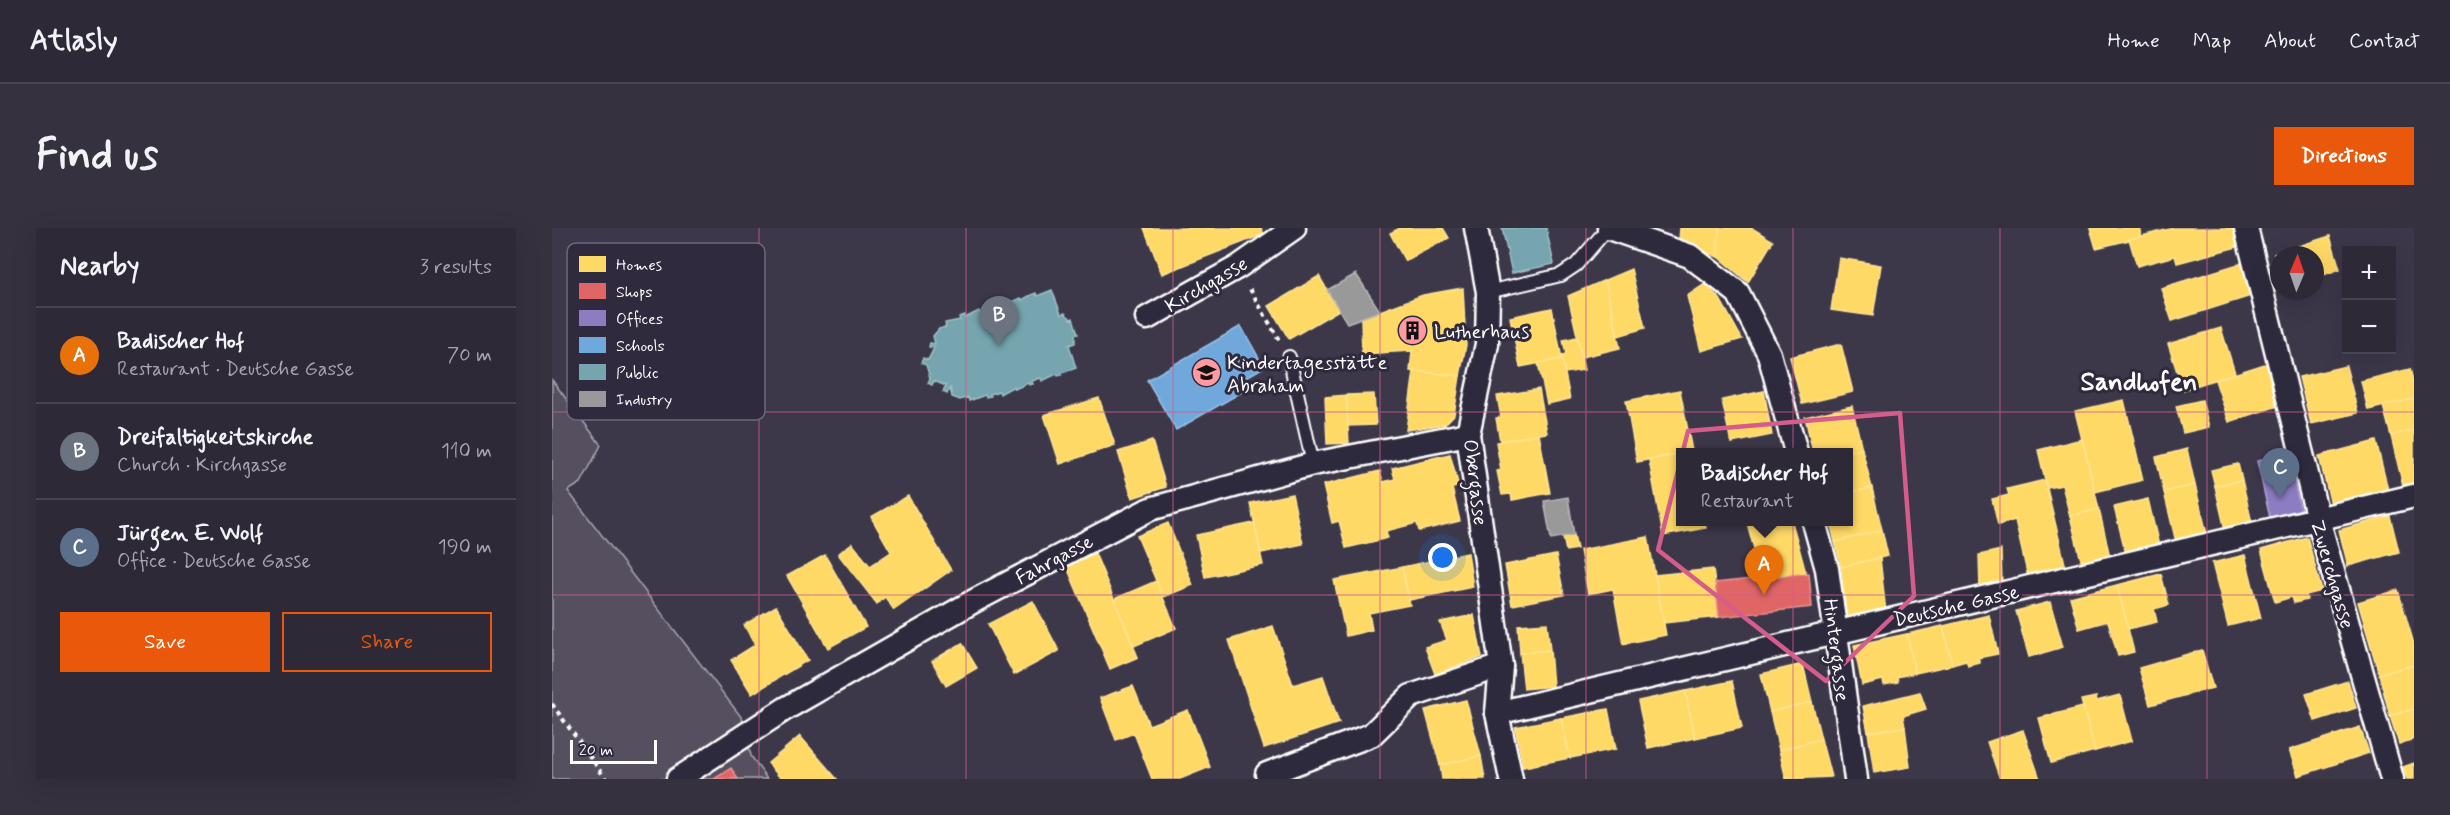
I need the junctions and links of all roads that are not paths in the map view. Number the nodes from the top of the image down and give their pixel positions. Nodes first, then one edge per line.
1 (1294, 228) edge
2 (1476, 228) edge
3 (1609, 228) edge
4 (2246, 228) edge
5 (1488, 292) junction
6 (1148, 318) dead end
7 (1289, 357) road end
8 (1468, 434) junction
9 (1795, 448) edge
10 (1313, 464) junction
11 (2414, 496) edge
12 (2318, 519) junction
13 (1815, 526) edge
14 (1834, 634) junction
15 (1501, 666) junction
16 (1497, 713) junction
17 (1267, 774) dead end
18 (678, 779) edge
19 (1510, 779) edge
20 (1856, 779) edge
21 (2392, 779) edge

1 - 6 street, Kirchgasse
2 - 5 street, Obergasse
3 - 5 lane
3 - 9 street
4 - 12 street, Zwerchgasse
5 - 8 street, Obergasse
7 - 10 lane
8 - 10 street, Fahrgasse
8 - 15 street, Obergasse
10 - 18 street, Fahrgasse
11 - 12 street, Deutsche Gasse
12 - 14 street, Deutsche Gasse
12 - 21 street, Zwerchgasse
13 - 14 street, Hintergasse
14 - 16 street, Deutsche Gasse
14 - 20 street, Hintergasse
15 - 16 street, Obergasse
15 - 17 street
16 - 19 street, Obergasse

